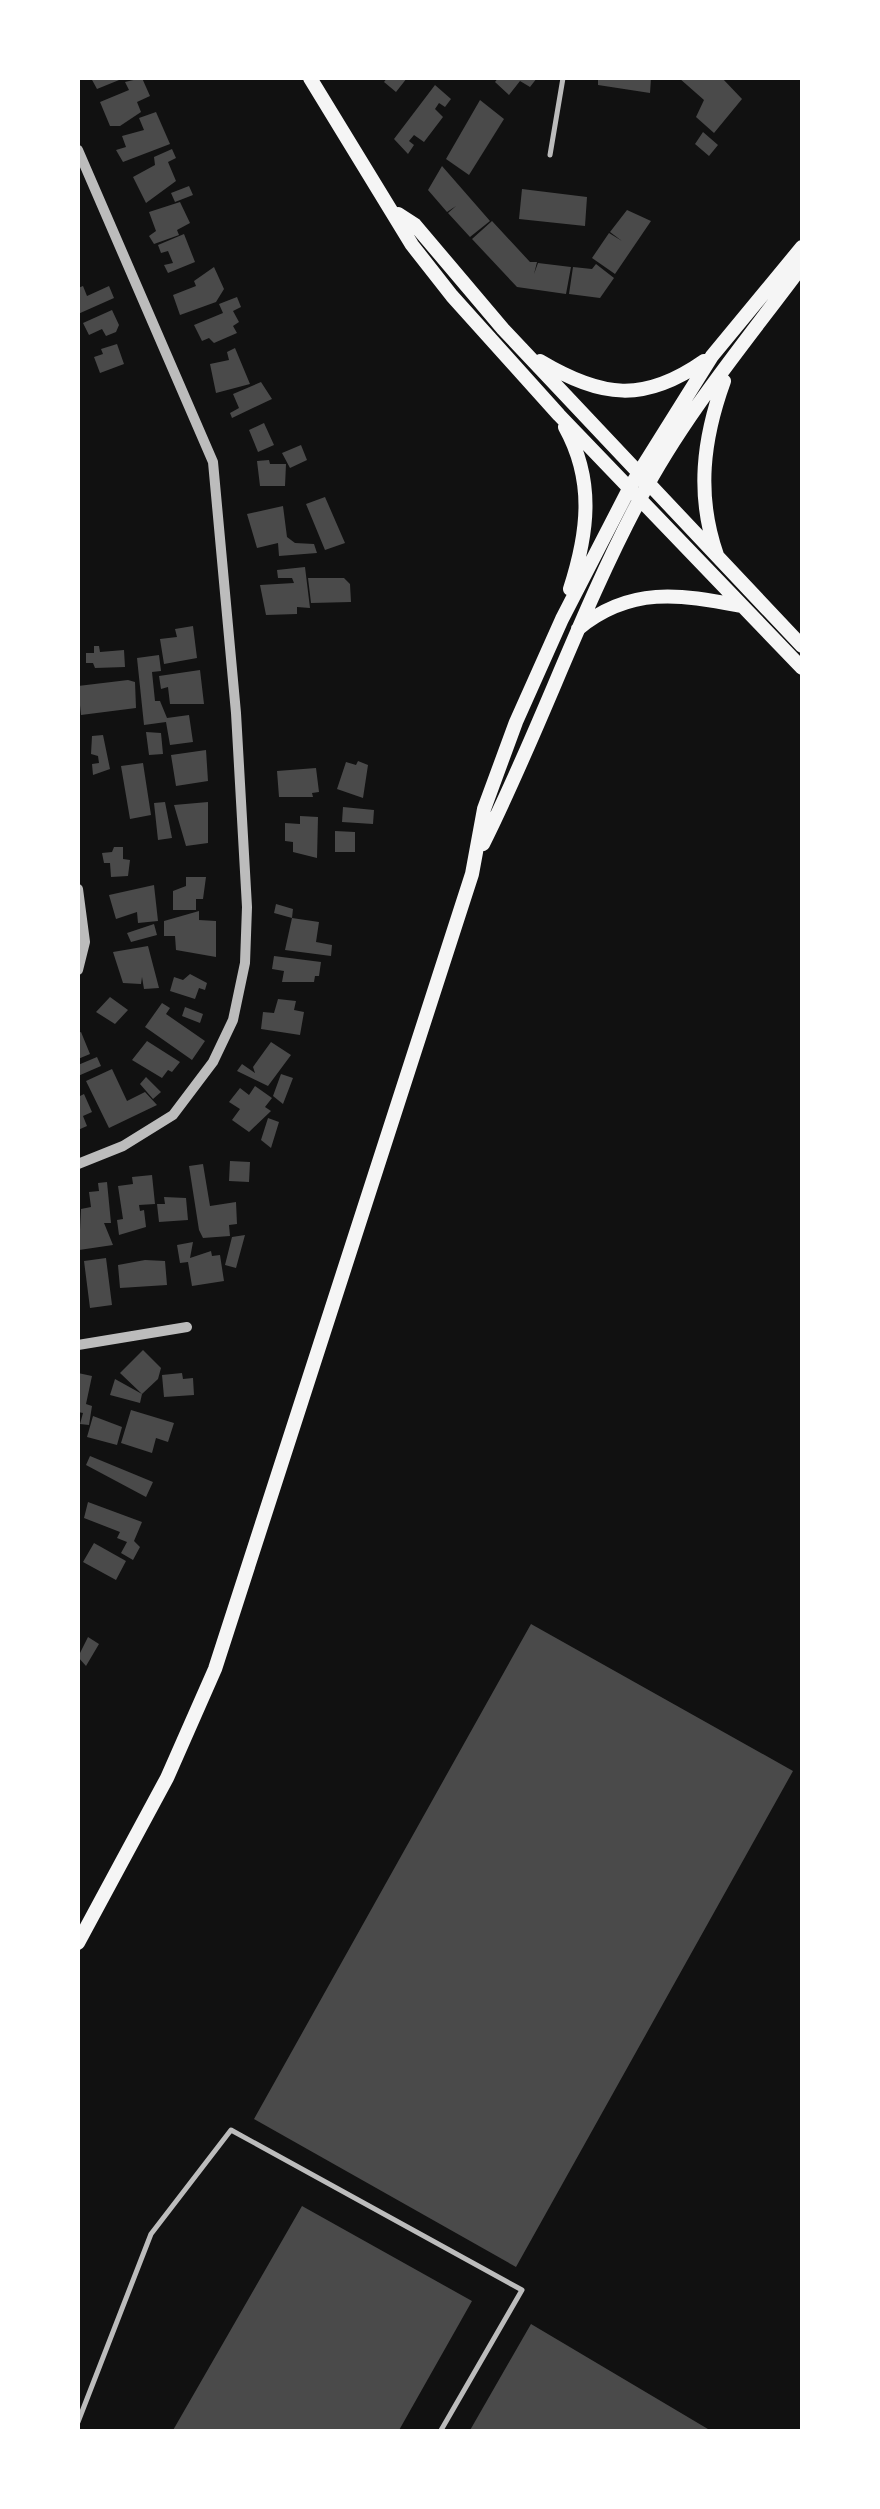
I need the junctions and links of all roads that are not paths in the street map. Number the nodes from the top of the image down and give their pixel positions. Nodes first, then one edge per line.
1 (310, 78) edge
2 (563, 78) edge
3 (78, 150) edge
4 (550, 155) dead end
5 (393, 211) junction
6 (802, 247) edge
7 (802, 266) edge
8 (527, 353) junction
9 (712, 356) junction
10 (731, 361) junction
11 (559, 415) junction
12 (639, 485) junction
13 (719, 560) junction
14 (742, 606) junction
15 (562, 619) junction
16 (573, 634) junction
17 (802, 646) edge
18 (802, 668) edge
19 (476, 858) junction
20 (78, 889) edge
21 (78, 970) edge
22 (78, 1164) edge
23 (188, 1327) dead end
24 (78, 1345) edge
25 (78, 1943) edge
26 (78, 2422) edge
27 (440, 2432) edge

1 - 5 main road
2 - 4 lane
3 - 22 street
5 - 8 main road
5 - 11 main road
6 - 9 main road
7 - 10 main road
8 - 9 main road
8 - 12 main road
9 - 12 main road
10 - 12 main road
10 - 13 main road
11 - 12 main road
11 - 15 main road
12 - 13 main road
12 - 14 main road
12 - 15 main road
12 - 16 main road
13 - 17 main road
14 - 16 main road
14 - 18 main road
15 - 19 main road
16 - 19 main road
19 - 25 main road
20 - 21 street
23 - 24 street
26 - 27 lane

